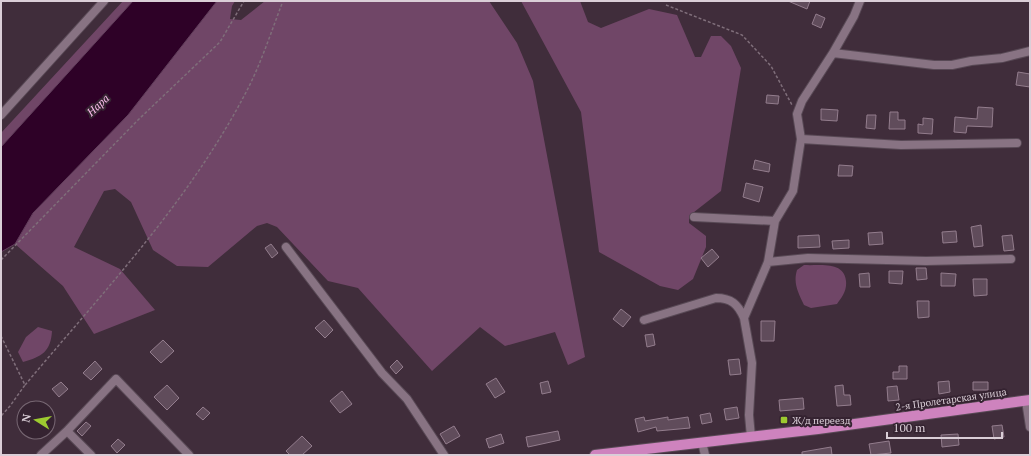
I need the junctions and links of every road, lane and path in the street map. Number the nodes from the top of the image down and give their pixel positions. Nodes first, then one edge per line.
1 (104, 1) edge
2 (244, 1) edge
3 (283, 1) edge
4 (860, 1) edge
5 (666, 5) dead end
6 (1030, 51) edge
7 (833, 53) junction
8 (797, 114) junction
9 (1, 115) edge
10 (801, 139) junction
11 (1017, 143) dead end
12 (694, 217) dead end
13 (775, 221) junction
14 (286, 246) dead end
15 (1010, 259) dead end
16 (1, 260) edge
17 (768, 262) junction
18 (744, 318) junction
19 (644, 320) dead end
20 (1, 336) edge
21 (25, 385) junction
22 (1028, 401) edge
23 (1, 416) edge
24 (1030, 426) edge
25 (67, 431) junction
26 (751, 437) junction
27 (702, 442) junction
28 (640, 452) edge
29 (41, 455) edge
30 (91, 455) edge
31 (189, 455) edge
32 (444, 455) edge
33 (595, 455) edge
34 (705, 455) edge

1 - 9 street
2 - 16 path
3 - 21 path
4 - 7 street
5 - 8 path
6 - 7 street
7 - 8 street
8 - 10 street
10 - 11 street
10 - 13 street
12 - 13 street
13 - 17 street
14 - 32 street
15 - 17 street
17 - 18 street
18 - 19 street
18 - 26 street
20 - 21 path
21 - 23 path
22 - 24 street
22 - 26 main road, 2-я Пролетарская улица
25 - 29 street
25 - 30 street
25 - 31 street
26 - 27 main road, 2-я Пролетарская улица
27 - 28 main road, 2-я Пролетарская улица
27 - 34 street
28 - 33 main road, 2-я Пролетарская улица

